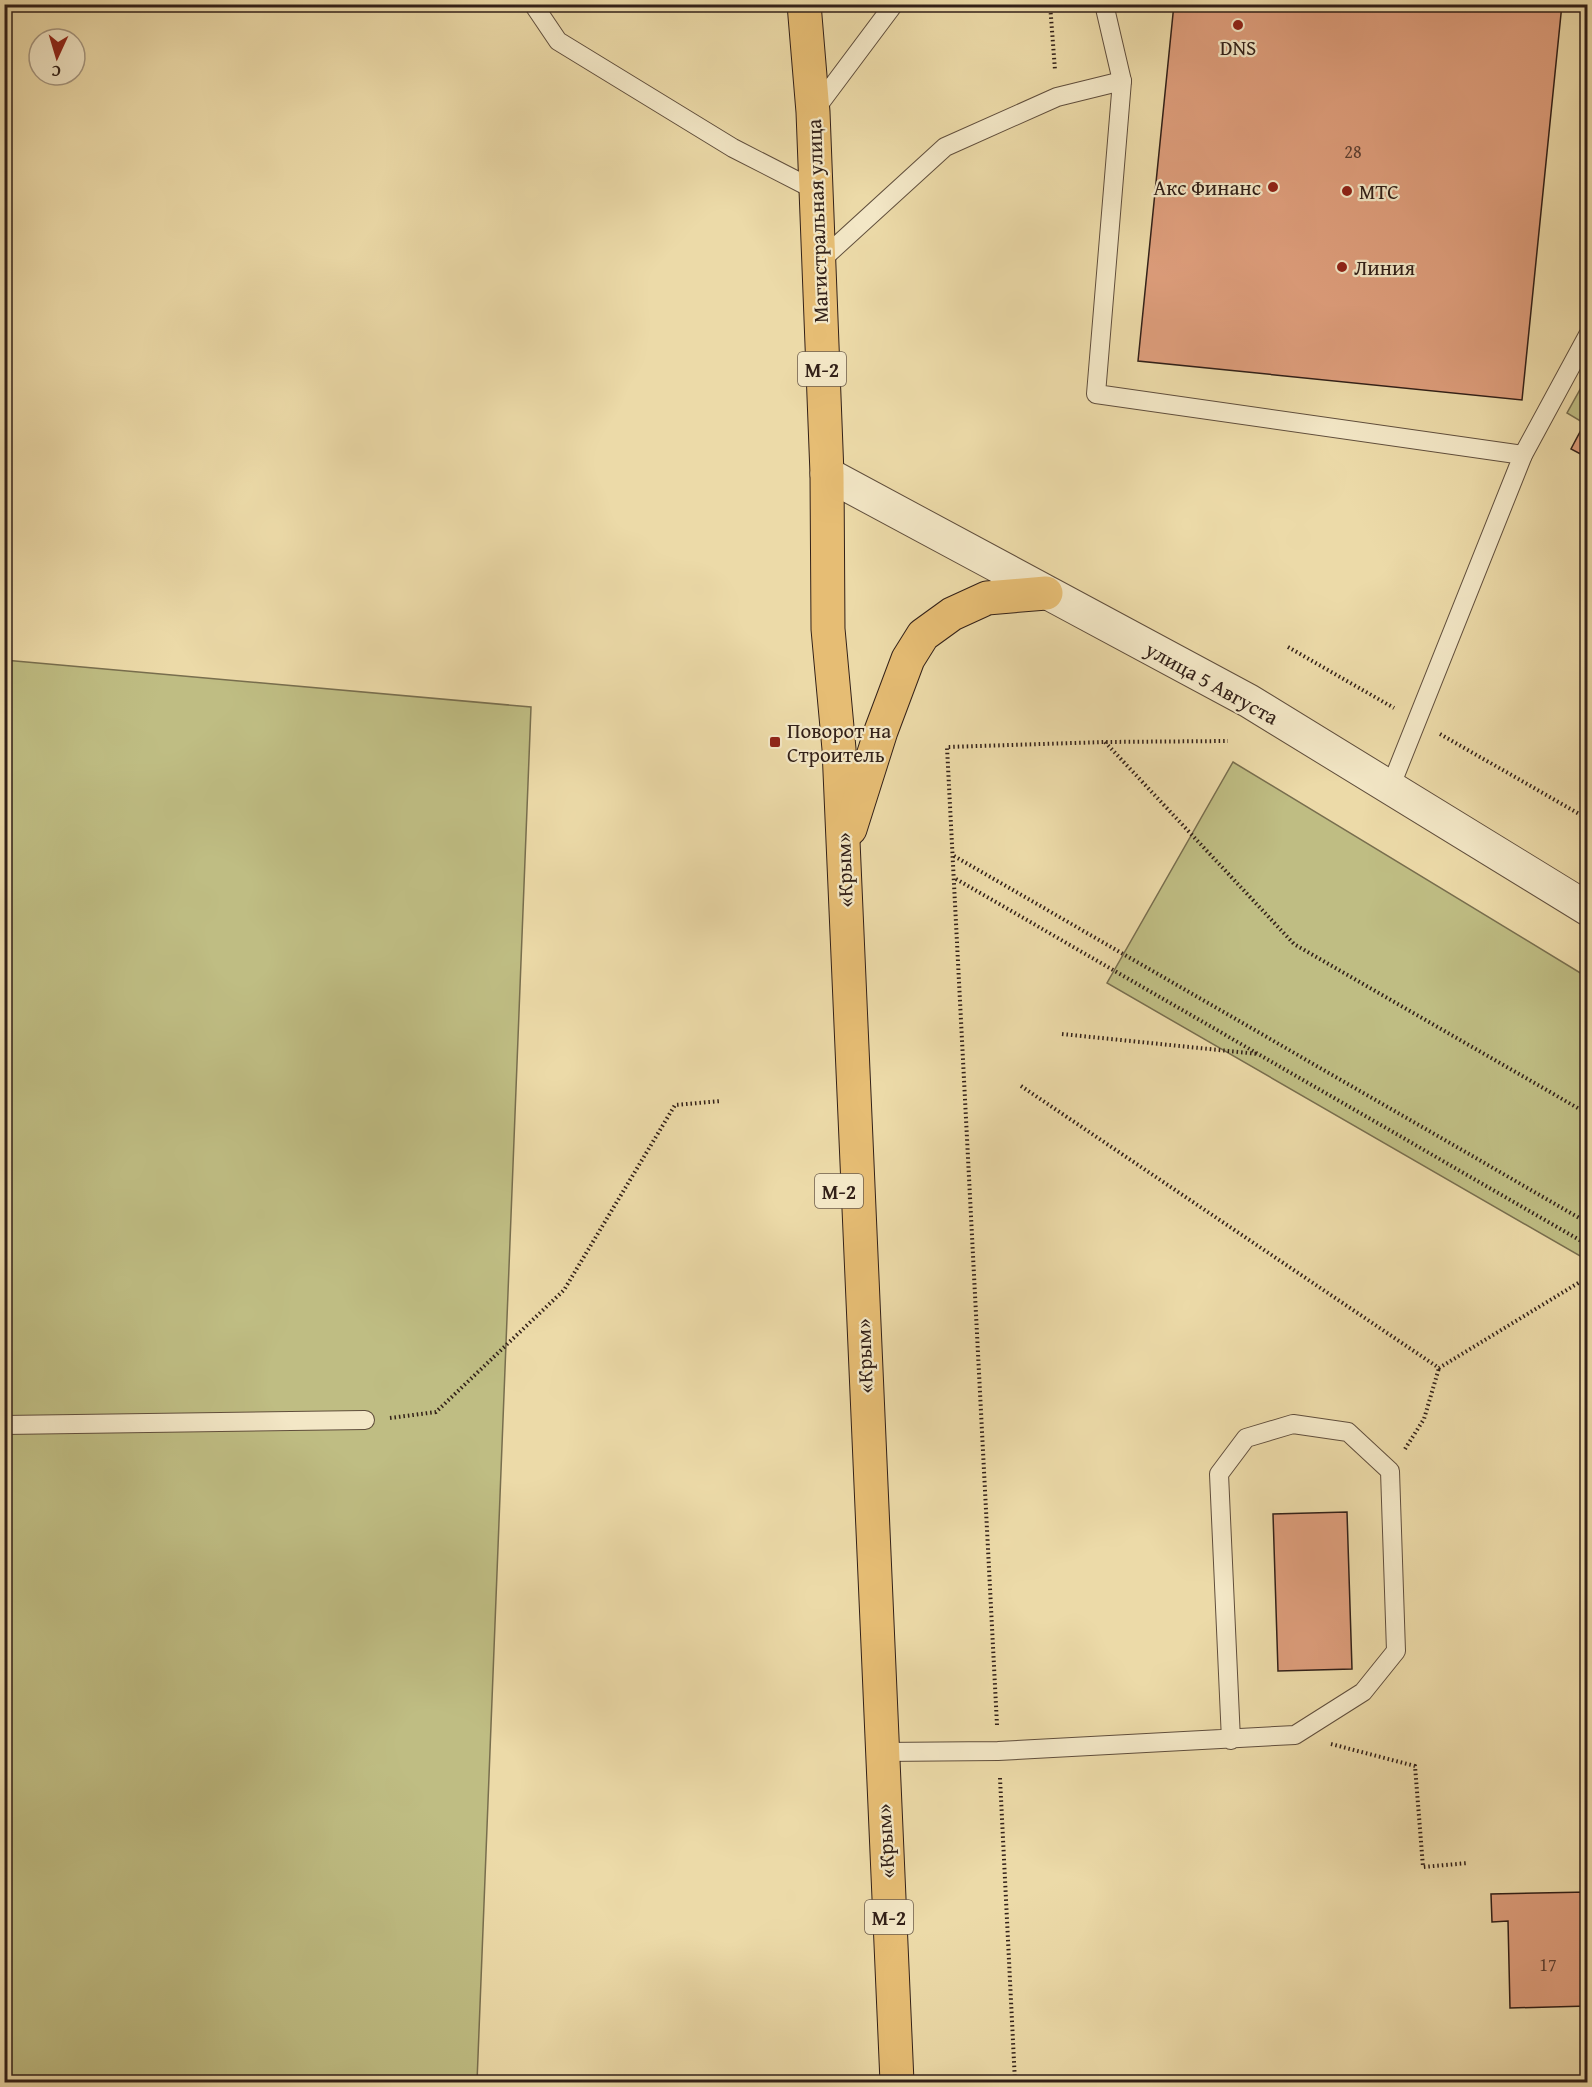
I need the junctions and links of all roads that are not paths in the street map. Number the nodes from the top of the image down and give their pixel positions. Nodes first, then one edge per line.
1 (533, 4) edge
2 (804, 4) edge
3 (894, 4) edge
4 (1104, 4) edge
5 (1122, 81) junction
6 (813, 112) junction
7 (815, 190) junction
8 (818, 263) junction
9 (1587, 335) edge
10 (1523, 455) junction
11 (827, 474) junction
12 (1046, 593) junction
13 (828, 629) junction
14 (1390, 788) junction
15 (843, 850) junction
16 (1587, 909) edge
17 (365, 1420) road end
18 (4, 1425) edge
19 (1231, 1740) junction
20 (881, 1752) junction
21 (878, 2082) edge
22 (897, 2082) edge

1 - 7 lane
2 - 6 highway, Магистральная улица / М-2
3 - 6 lane
4 - 5 lane
5 - 8 lane
5 - 10 lane
6 - 7 highway, Магистральная улица / М-2
7 - 8 highway, Магистральная улица / М-2
8 - 11 highway, Магистральная улица / М-2
9 - 10 lane
10 - 14 lane
11 - 12 street, улица 5 Августа
11 - 13 highway, «Крым» / М-2
12 - 14 street, улица 5 Августа
12 - 15 highway
13 - 15 highway, «Крым» / М-2
13 - 21 highway, «Крым» / М-2
14 - 16 street, улица 5 Августа
15 - 20 highway, «Крым» / М-2
17 - 18 lane
19 - 19 lane
19 - 20 lane
20 - 22 highway, «Крым» / М-2

